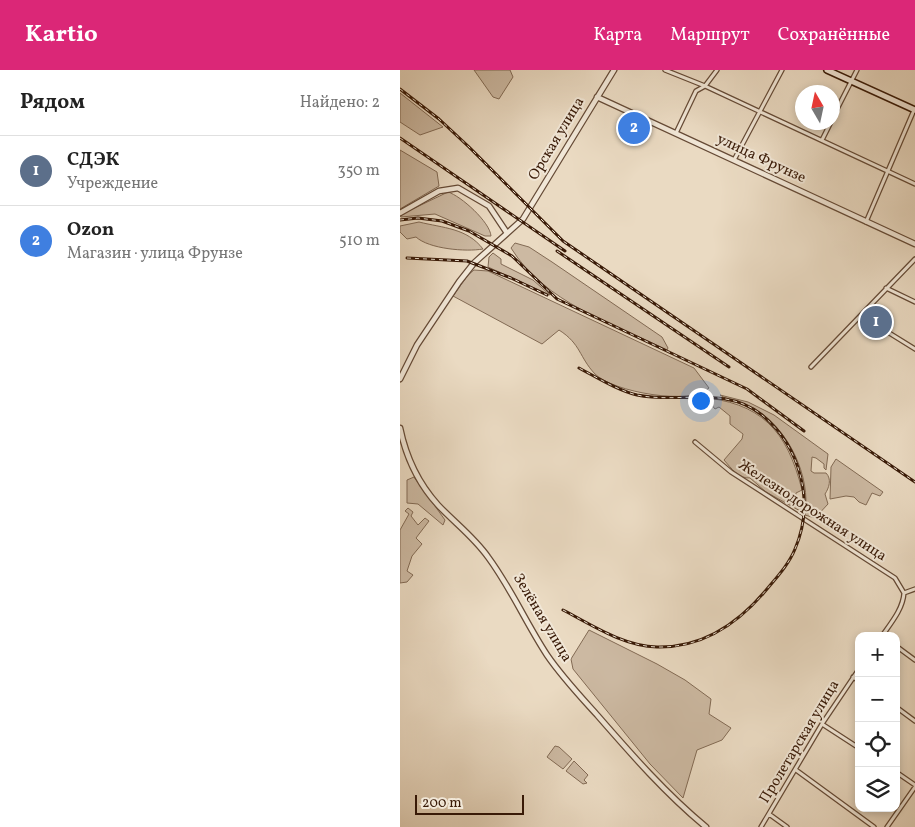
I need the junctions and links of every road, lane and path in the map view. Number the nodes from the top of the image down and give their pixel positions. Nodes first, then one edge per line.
1 (614, 70) edge
2 (665, 70) edge
3 (717, 70) edge
4 (782, 70) edge
5 (827, 70) edge
6 (857, 70) edge
7 (852, 80) junction
8 (705, 86) junction
9 (597, 97) junction
10 (840, 103) edge
11 (915, 109) edge
12 (760, 112) junction
13 (826, 130) edge
14 (676, 133) junction
15 (822, 140) junction
16 (734, 160) junction
17 (888, 172) junction
18 (915, 184) edge
19 (400, 213) edge
20 (866, 222) junction
21 (507, 233) junction
22 (915, 244) edge
23 (915, 259) edge
24 (886, 288) junction
25 (915, 302) edge
26 (886, 331) dead end
27 (915, 349) edge
28 (811, 367) dead end
29 (400, 379) edge
30 (400, 428) edge
31 (695, 442) dead end
32 (915, 589) edge
33 (904, 593) junction
34 (885, 632) edge
35 (900, 649) edge
36 (915, 660) edge
37 (855, 674) edge
38 (853, 677) joint
39 (900, 710) edge
40 (915, 721) edge
41 (822, 724) junction
42 (855, 745) edge
43 (796, 770) junction
44 (900, 775) edge
45 (915, 786) edge
46 (769, 814) junction
47 (706, 827) edge
48 (761, 827) edge
49 (787, 827) edge
50 (874, 827) edge
51 (887, 827) edge

1 - 9 street, Орская улица
2 - 8 street
3 - 8 street
4 - 12 street
5 - 7 main road
6 - 7 street
7 - 10 street
7 - 11 main road
8 - 12 street
8 - 14 street
9 - 14 street, улица Фрунзе
9 - 21 street, Орская улица
11 - 17 street
12 - 15 street
12 - 16 street
13 - 15 street
14 - 16 street, улица Фрунзе
15 - 17 street
16 - 20 street, улица Фрунзе
17 - 18 street
17 - 20 street
19 - 21 street
20 - 22 street, улица Фрунзе
21 - 29 street
23 - 24 street
24 - 25 street
24 - 28 street
26 - 27 street
30 - 47 street, Зелёная улица
31 - 33 street, Железнодорожная улица
32 - 33 street
33 - 34 street
35 - 36 street
37 - 38 street, Пролетарская улица
38 - 41 street, Пролетарская улица
39 - 40 street
41 - 42 street
41 - 43 street, Пролетарская улица
43 - 46 street, Пролетарская улица
43 - 50 street
44 - 45 street
45 - 51 street
46 - 48 street, Пролетарская улица
46 - 49 street

